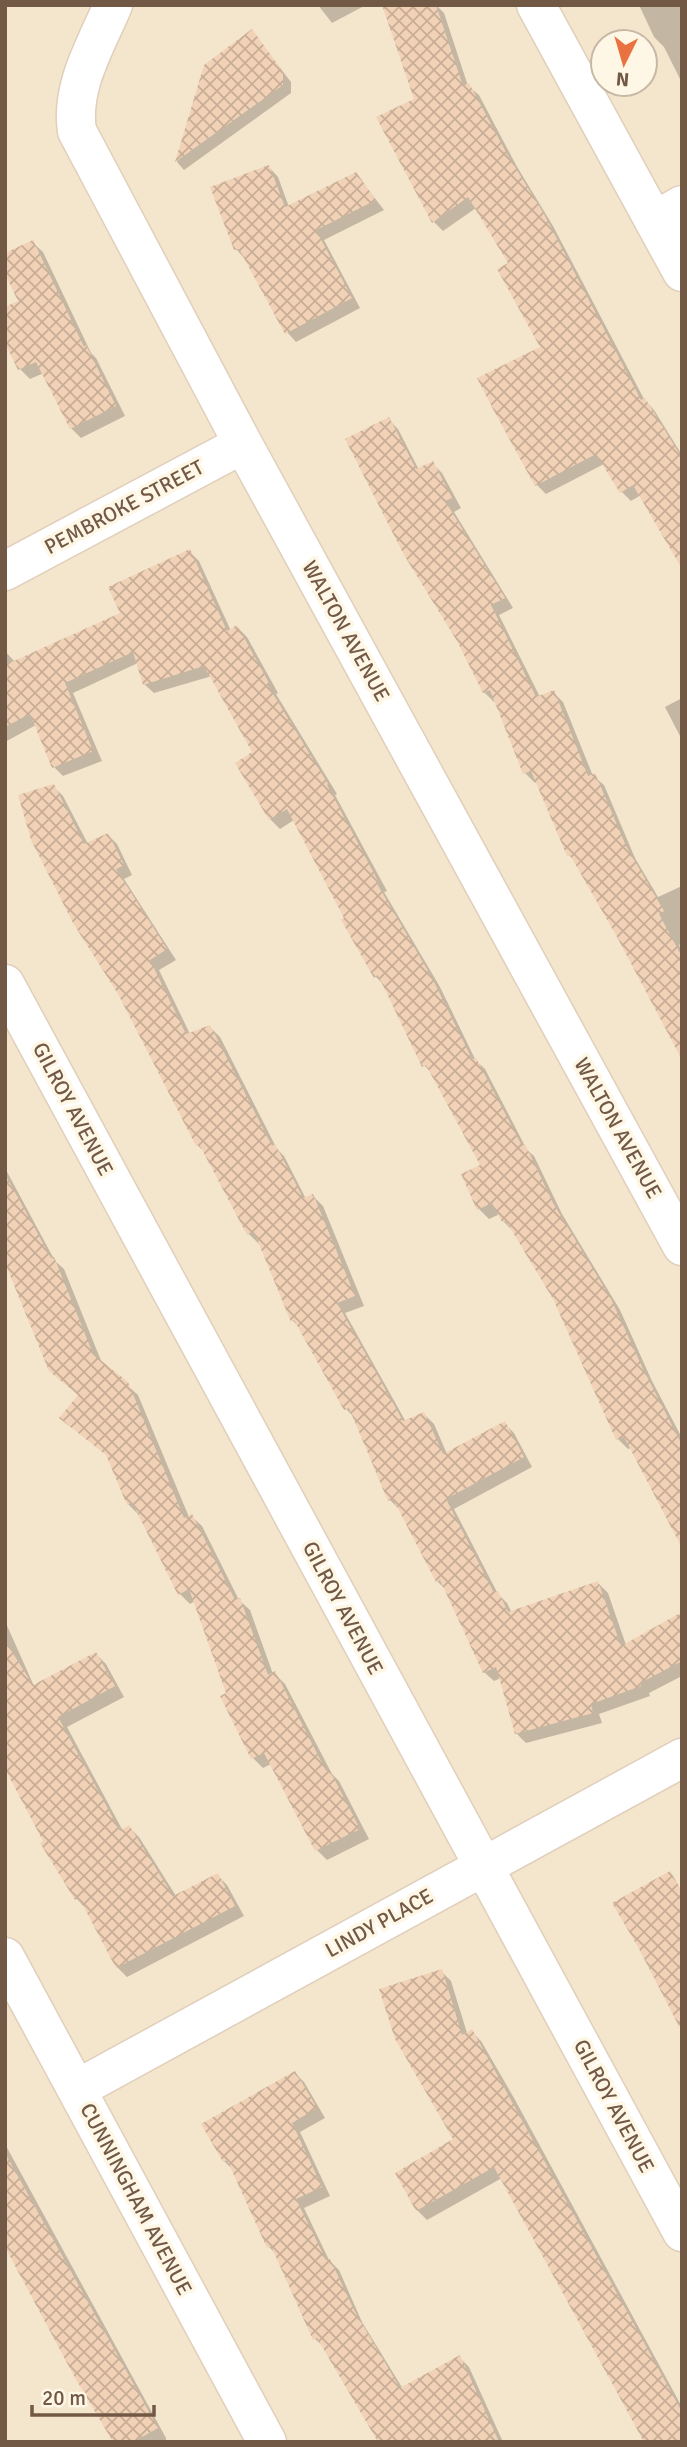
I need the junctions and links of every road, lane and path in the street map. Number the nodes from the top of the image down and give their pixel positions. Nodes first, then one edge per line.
1 (113, 5) edge
2 (536, 5) edge
3 (668, 213) edge
4 (682, 272) edge
5 (243, 444) junction
6 (5, 571) edge
7 (5, 984) edge
8 (19, 1040) edge
9 (682, 1246) edge
10 (682, 1758) edge
11 (483, 1866) junction
12 (5, 1957) edge
13 (77, 2089) junction
14 (682, 2232) edge
15 (267, 2442) edge

1 - 5 street, WALTON AVENUE
2 - 3 street
3 - 4 street
5 - 6 street, PEMBROKE STREET
5 - 9 street, WALTON AVENUE
7 - 8 street, GILROY AVENUE
8 - 11 street, GILROY AVENUE
10 - 11 street, LINDY PLACE
11 - 13 street, LINDY PLACE
11 - 14 street, GILROY AVENUE
12 - 13 street, CUNNINGHAM AVENUE
13 - 15 street, CUNNINGHAM AVENUE

